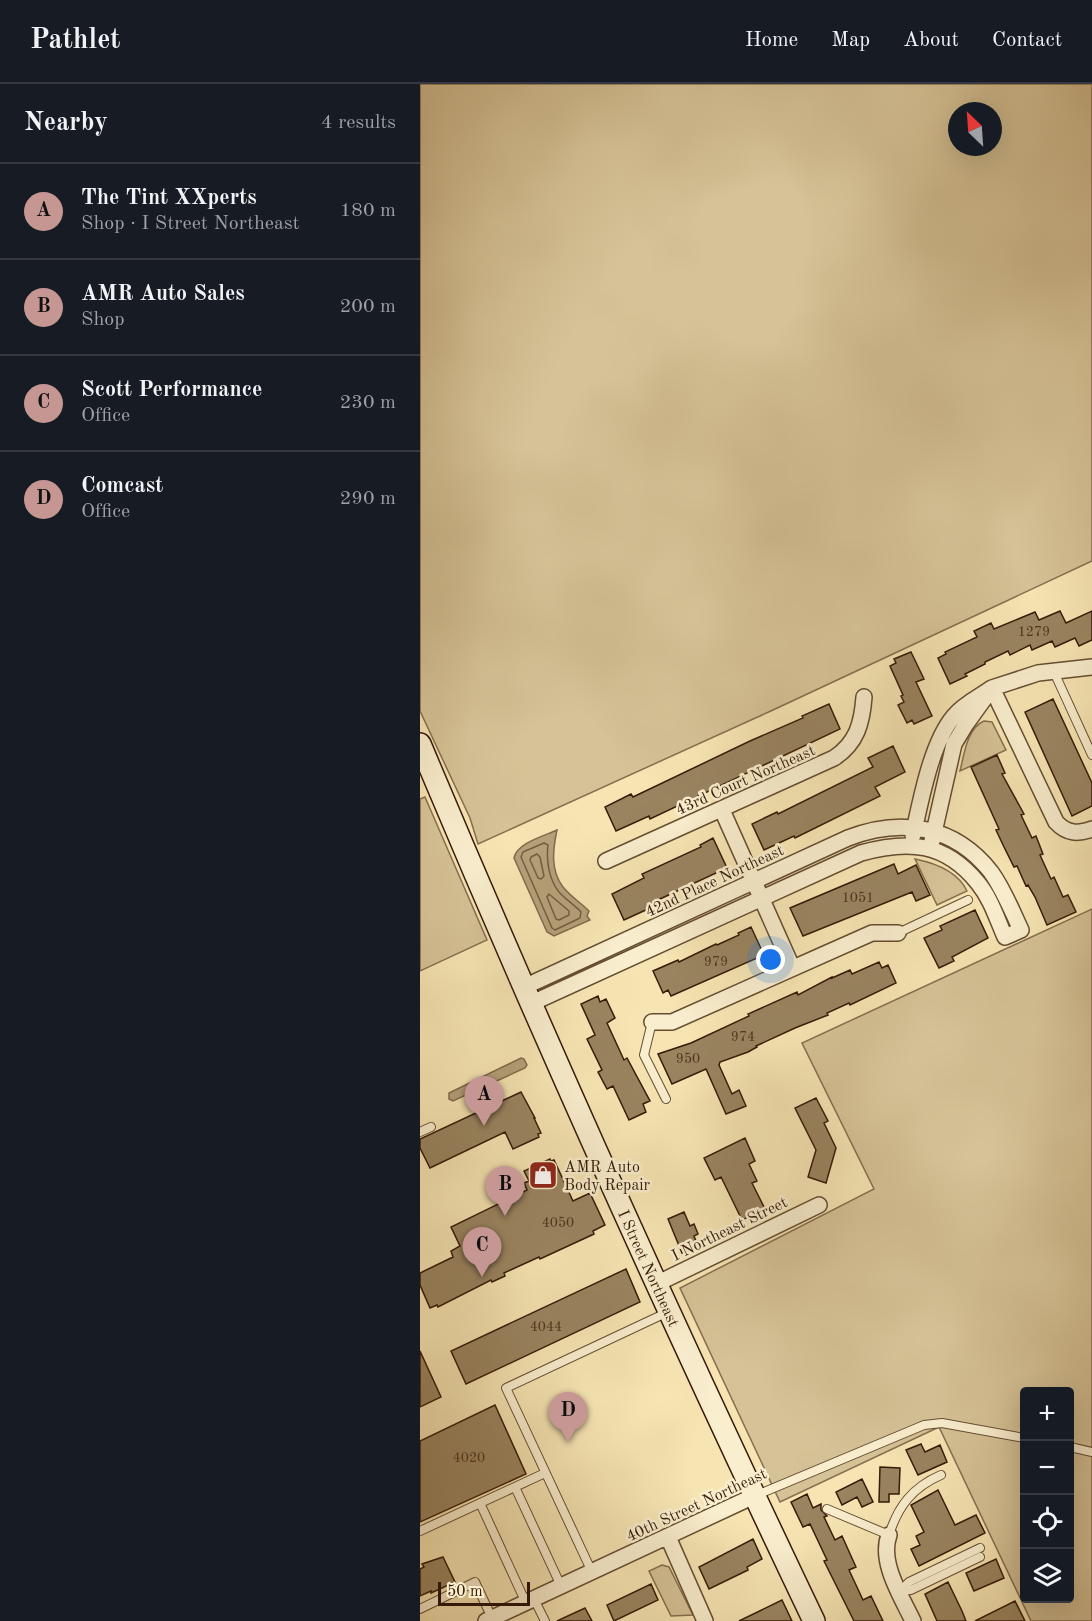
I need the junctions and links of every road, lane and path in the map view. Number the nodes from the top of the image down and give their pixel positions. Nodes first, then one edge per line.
1 (1092, 667) edge
2 (1054, 672) junction
3 (992, 688) junction
4 (864, 698) dead end
5 (420, 744) edge
6 (1092, 755) edge
7 (722, 810) junction
8 (925, 829) junction
9 (1092, 829) edge
10 (920, 847) junction
11 (606, 861) dead end
12 (753, 881) junction
13 (761, 898) junction
14 (968, 900) dead end
15 (898, 933) joint
16 (792, 967) junction
17 (528, 995) junction
18 (652, 1022) joint
19 (666, 1099) dead end
20 (431, 1127) dead end
21 (420, 1132) edge
22 (819, 1205) dead end
23 (656, 1284) junction
24 (668, 1312) junction
25 (1020, 1437) edge
26 (1074, 1448) edge
27 (1092, 1452) edge
28 (545, 1473) junction
29 (941, 1475) dead end
30 (515, 1487) junction
31 (754, 1496) junction
32 (480, 1503) junction
33 (827, 1509) dead end
34 (420, 1532) edge
35 (888, 1534) junction
36 (668, 1537) junction
37 (980, 1553) dead end
38 (592, 1572) junction
39 (561, 1586) junction
40 (900, 1591) junction
41 (530, 1601) junction
42 (420, 1609) edge
43 (489, 1619) edge
44 (545, 1621) edge
45 (705, 1621) edge
46 (814, 1621) edge
47 (913, 1621) edge

1 - 2 street
2 - 3 street
2 - 6 lane
3 - 8 street
3 - 9 street
4 - 7 street, 43rd Court Northeast
5 - 17 street, I Street Northeast
7 - 11 street, 43rd Court Northeast
7 - 12 street
8 - 10 street
8 - 10 street
8 - 12 street, 42nd Place Northeast
10 - 13 street
12 - 13 street
12 - 17 street, 42nd Place Northeast
13 - 16 street
13 - 17 street
14 - 15 lane
15 - 16 street
16 - 18 street
17 - 23 street, I Street Northeast
18 - 19 lane
20 - 21 lane
22 - 23 street, I Northeast Street
23 - 24 street, I Street Northeast
24 - 28 lane
24 - 31 street, I Street Northeast
25 - 31 lane, 40th Street Northeast
26 - 27 lane
28 - 30 lane
28 - 38 lane
29 - 35 lane
30 - 32 lane
30 - 39 lane
31 - 36 street, 40th Street Northeast
31 - 46 street, I Street Northeast
32 - 34 lane
32 - 41 lane
33 - 35 lane
35 - 40 street
36 - 38 street, 40th Street Northeast
36 - 45 street
37 - 40 lane
38 - 39 street, 40th Street Northeast
39 - 41 street, 40th Street Northeast
40 - 47 street
41 - 43 street, 40th Street Northeast
41 - 44 lane
42 - 43 lane

